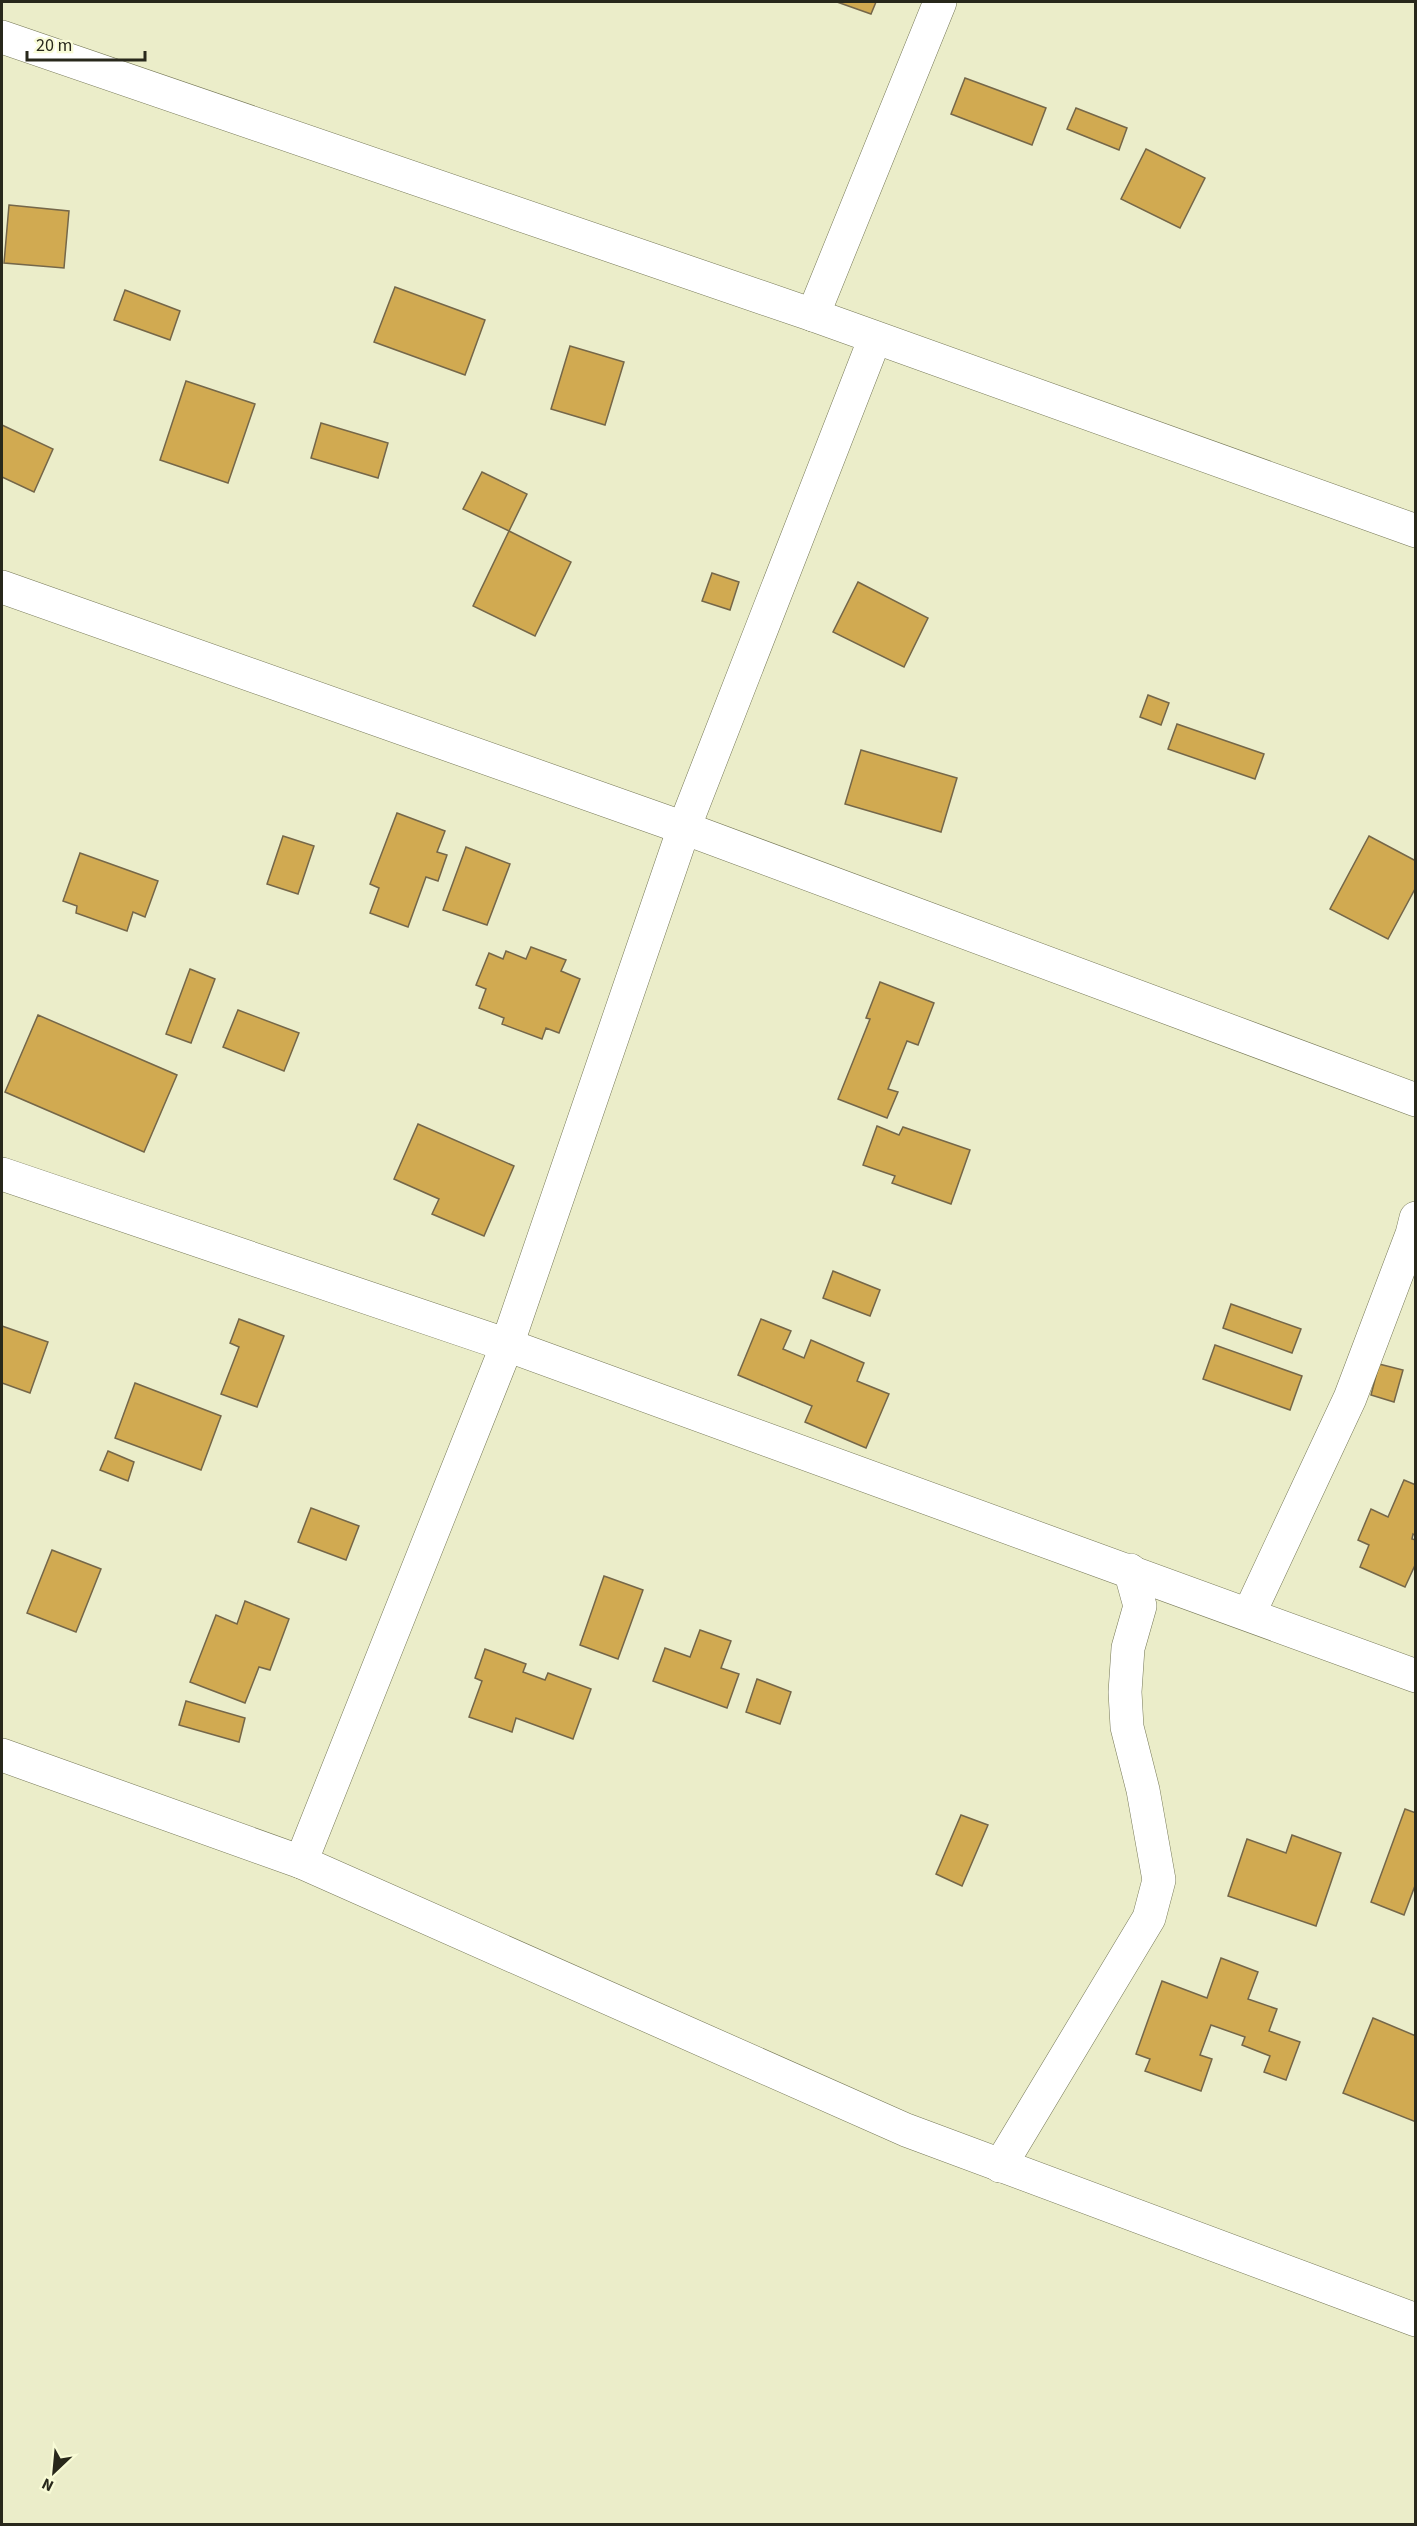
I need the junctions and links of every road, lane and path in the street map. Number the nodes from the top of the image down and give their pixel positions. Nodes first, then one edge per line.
1 (940, 2) edge
2 (2, 37) edge
3 (813, 315) junction
4 (875, 338) junction
5 (1416, 531) edge
6 (2, 587) edge
7 (684, 828) junction
8 (1416, 1100) edge
9 (2, 1174) edge
10 (1416, 1218) edge
11 (507, 1345) junction
12 (1130, 1570) junction
13 (1249, 1614) junction
14 (1416, 1676) edge
15 (2, 1755) edge
16 (301, 1862) junction
17 (1000, 2166) junction
18 (1416, 2320) edge

1 - 3 street
2 - 3 street
3 - 4 street
4 - 5 street
4 - 7 street
6 - 7 street
7 - 8 street
7 - 11 street
9 - 11 street
10 - 13 street
11 - 12 street
11 - 16 street
12 - 13 street
12 - 17 street
13 - 14 street
15 - 16 street
16 - 17 street
17 - 18 street

